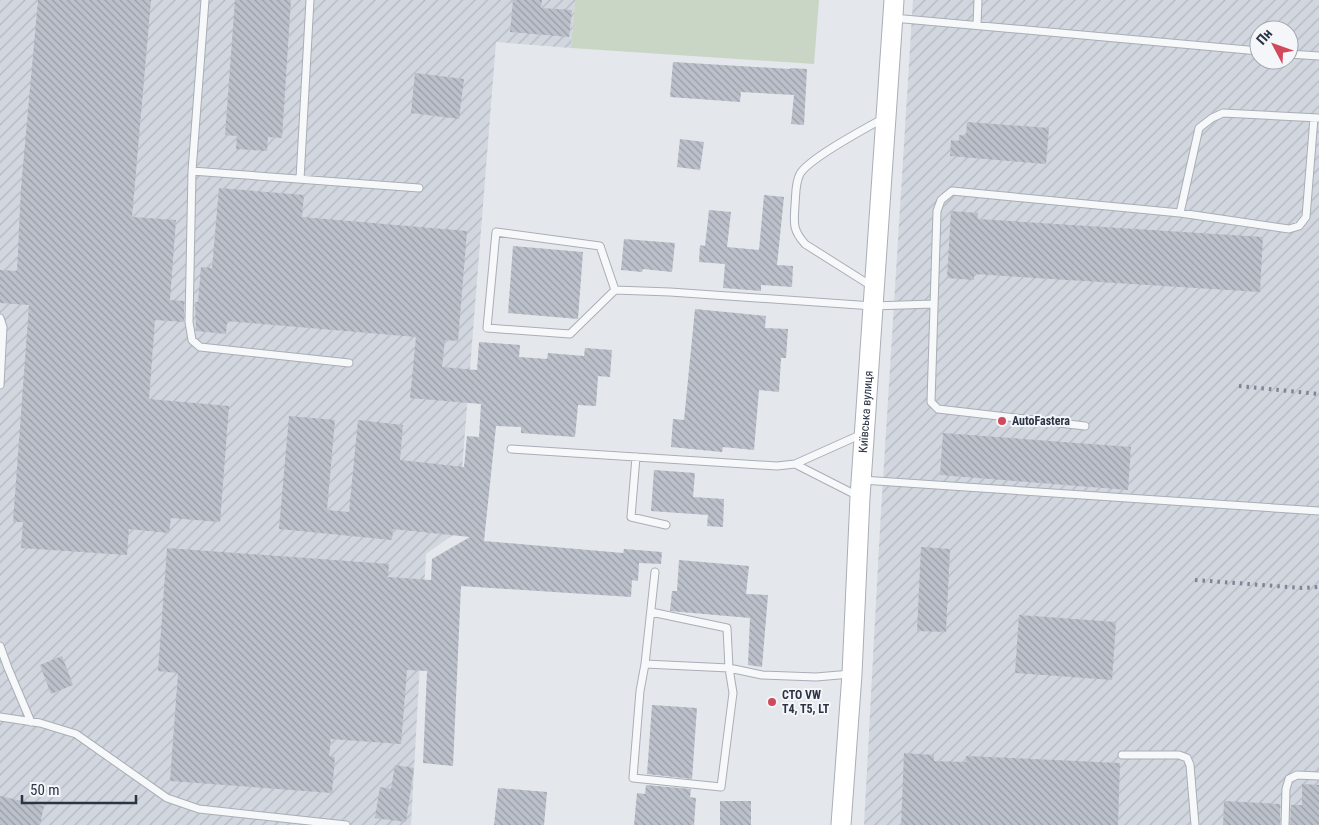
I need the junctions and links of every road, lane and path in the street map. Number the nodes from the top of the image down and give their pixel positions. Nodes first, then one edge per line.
1 (205, 0) edge
2 (310, 0) edge
3 (978, 0) edge
4 (893, 9) edge
5 (977, 25) junction
6 (1249, 50) edge
7 (1299, 55) edge
8 (1319, 56) edge
9 (886, 116) junction
10 (1316, 118) edge
11 (192, 171) junction
12 (300, 179) junction
13 (419, 188) dead end
14 (1180, 213) junction
15 (615, 290) junction
16 (874, 297) junction
17 (934, 304) junction
18 (0, 318) edge
19 (349, 363) dead end
20 (0, 385) edge
21 (1085, 426) dead end
22 (864, 433) junction
23 (511, 449) dead end
24 (636, 457) junction
25 (795, 464) junction
26 (861, 489) junction
27 (1319, 512) edge
28 (666, 525) dead end
29 (655, 572) dead end
30 (651, 612) junction
31 (0, 646) edge
32 (645, 664) junction
33 (728, 668) junction
34 (852, 674) junction
35 (0, 717) edge
36 (31, 722) junction
37 (1122, 755) dead end
38 (1319, 776) edge
39 (346, 825) edge
40 (841, 825) edge
41 (1195, 825) edge
42 (1285, 825) edge

1 - 11 lane
2 - 12 lane
3 - 5 lane
4 - 5 lane
4 - 9 main road, Київська вулиця
5 - 6 lane
7 - 8 lane
9 - 16 main road, Київська вулиця
9 - 16 lane
10 - 14 lane
10 - 14 lane
11 - 12 lane
11 - 19 lane
12 - 13 lane
14 - 17 lane
15 - 15 lane
15 - 16 lane
16 - 17 lane
16 - 22 main road, Київська вулиця
17 - 21 lane
18 - 20 lane
22 - 25 lane
22 - 26 main road, Київська вулиця
23 - 24 lane
24 - 25 lane
24 - 28 lane
25 - 26 lane
26 - 27 lane
26 - 34 main road, Київська вулиця
29 - 30 lane
30 - 32 lane
30 - 33 lane
31 - 36 lane
32 - 33 lane
32 - 33 lane
33 - 34 lane
34 - 40 main road, Київська вулиця
35 - 36 lane
36 - 39 lane
37 - 41 lane
38 - 42 lane

